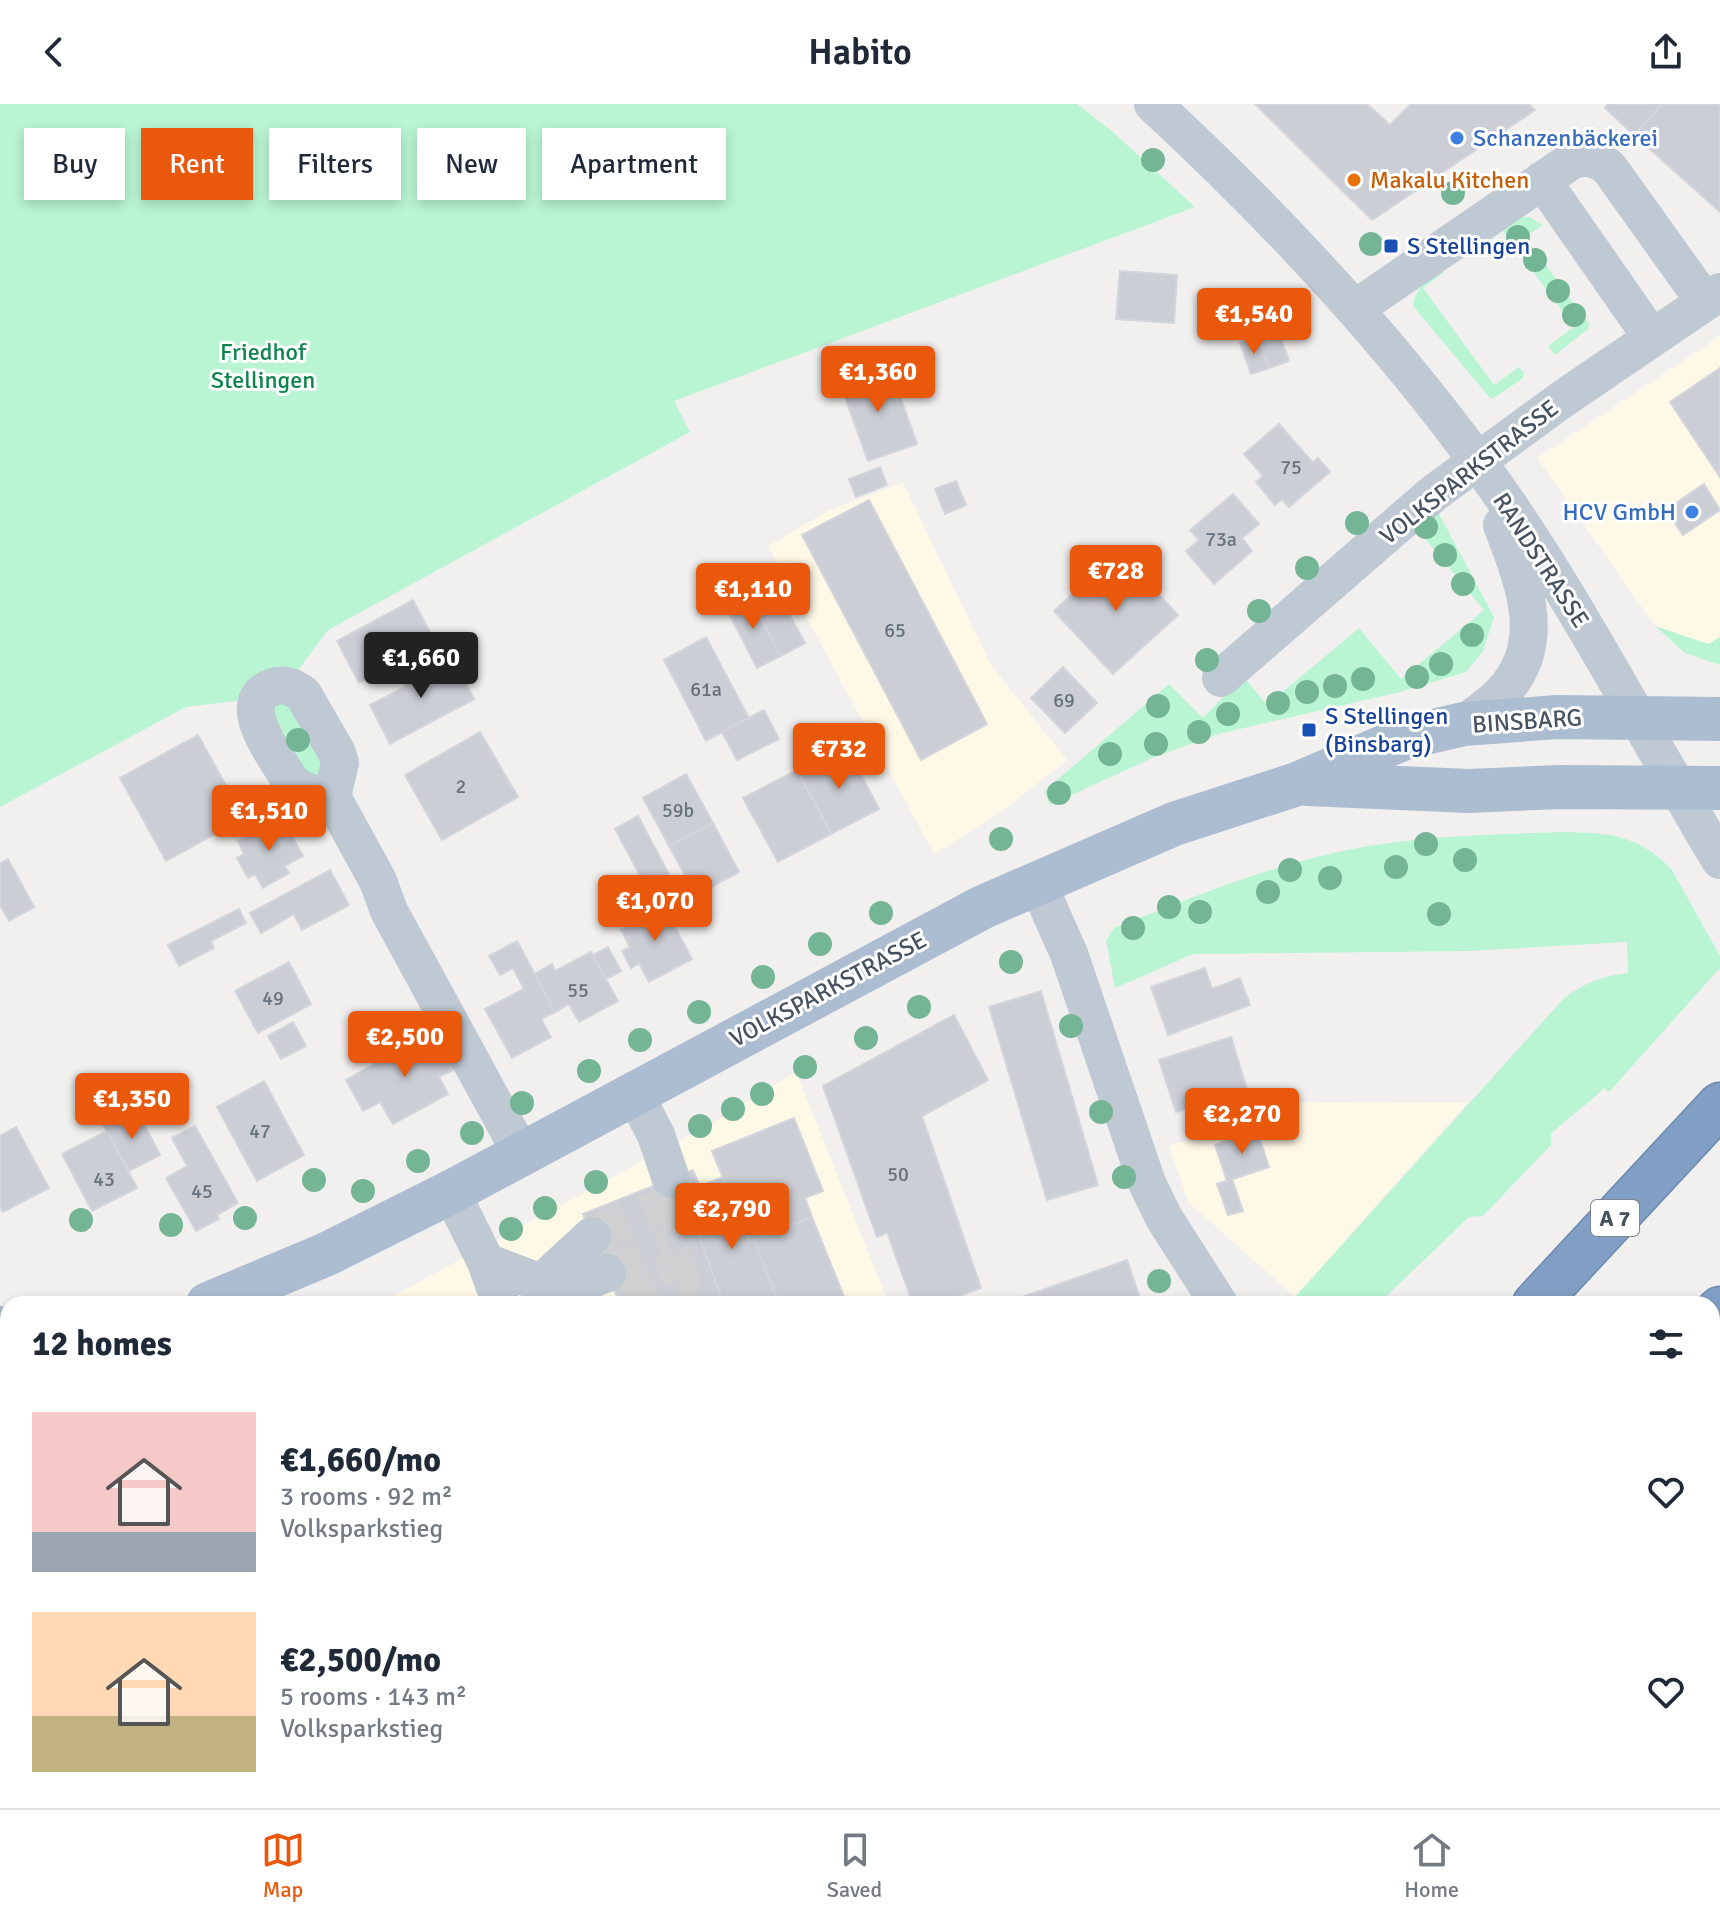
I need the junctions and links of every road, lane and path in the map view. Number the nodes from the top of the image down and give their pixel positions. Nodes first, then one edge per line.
1 (1153, 104) edge
2 (1542, 180) junction
3 (1713, 297) edge
4 (1356, 308) junction
5 (1652, 338) junction
6 (1479, 463) junction
7 (1221, 678) dead end
8 (1637, 717) junction
9 (1720, 719) edge
10 (1464, 724) junction
11 (1297, 784) junction
12 (1677, 787) junction
13 (1720, 788) edge
14 (332, 797) dead end
15 (1720, 860) edge
16 (1037, 882) junction
17 (634, 1093) junction
18 (1708, 1119) edge
19 (521, 1153) junction
20 (671, 1179) tunnel mouth
21 (451, 1192) junction
22 (592, 1236) tunnel mouth
23 (486, 1262) junction
24 (600, 1285) tunnel mouth
25 (545, 1293) edge
26 (227, 1296) edge
27 (498, 1296) edge
28 (1214, 1296) edge
29 (1542, 1296) edge

1 - 4 street, RANDSTRASSE
2 - 3 street, VOLKSPARKSTRASSE
2 - 4 street, VOLKSPARKSTRASSE
2 - 5 street
3 - 5 street, VOLKSPARKSTRASSE
4 - 6 street, RANDSTRASSE
5 - 6 street, VOLKSPARKSTRASSE
6 - 7 street, VOLKSPARKSTRASSE
6 - 8 street, RANDSTRASSE
6 - 10 street
8 - 9 main road, BINSBARG
8 - 10 main road, BINSBARG
8 - 12 street, RANDSTRASSE
10 - 11 main road, BINSBARG
11 - 12 main road, BINSBARG
11 - 16 main road, BINSBARG
12 - 13 main road, BINSBARG
12 - 15 street, RANDSTRASSE
14 - 19 street
16 - 17 main road, VOLKSPARKSTRASSE
16 - 28 street
17 - 19 main road, VOLKSPARKSTRASSE
17 - 20 street
18 - 29 highway, A 7
19 - 21 main road, VOLKSPARKSTRASSE
21 - 23 street
21 - 26 main road, VOLKSPARKSTRASSE
22 - 25 street
23 - 25 street
23 - 27 street
24 - 25 street

